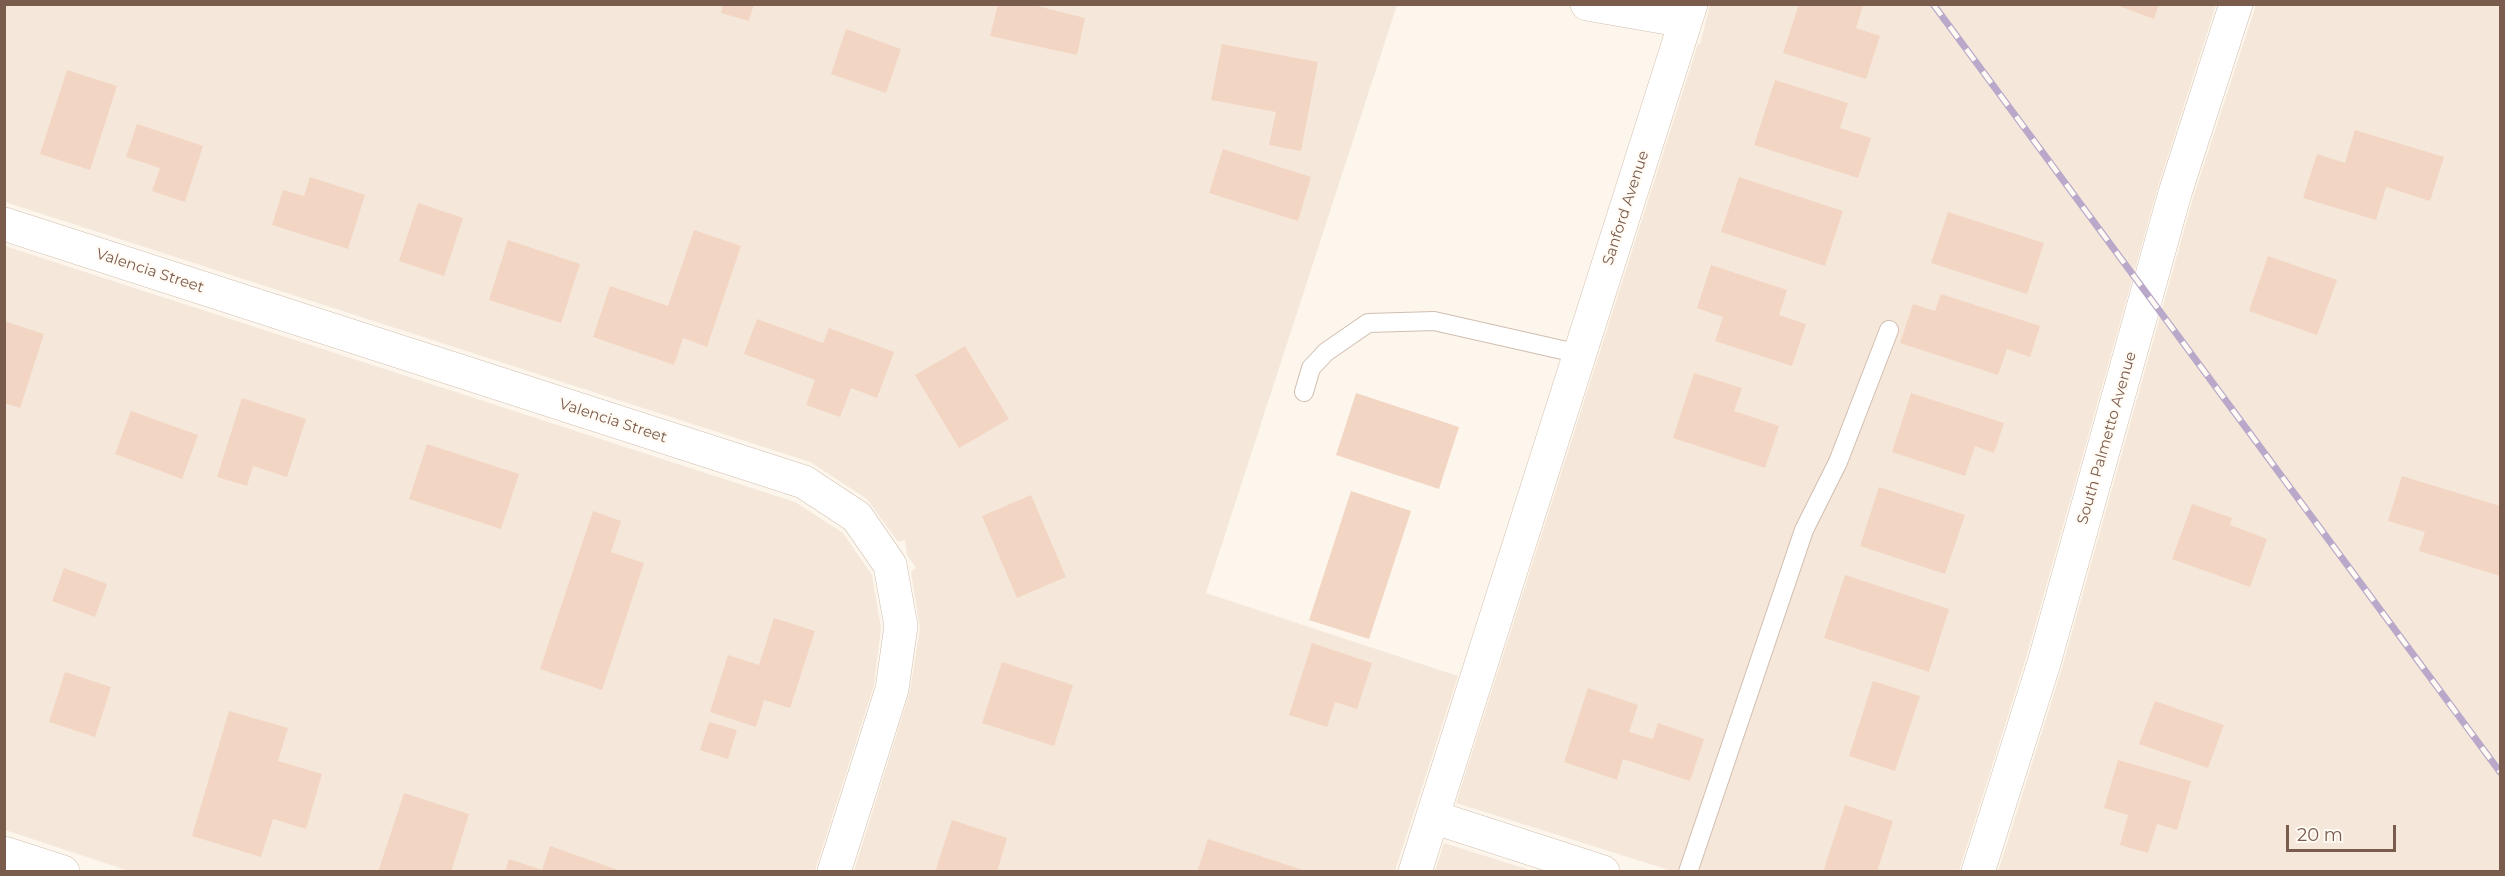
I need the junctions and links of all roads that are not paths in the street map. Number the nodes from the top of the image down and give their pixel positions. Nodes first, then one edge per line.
1 (1587, 4) edge
2 (2236, 4) edge
3 (1688, 13) edge
4 (4, 224) edge
5 (1889, 330) dead end
6 (1580, 354) junction
7 (1304, 392) dead end
8 (1433, 817) junction
9 (4, 853) edge
10 (63, 872) edge
11 (834, 872) edge
12 (1415, 872) edge
13 (1603, 872) edge
14 (1688, 872) edge
15 (1978, 872) edge

1 - 3 street
2 - 15 street, South Palmetto Avenue
3 - 6 street, Sanford Avenue
4 - 11 street, Valencia Street
5 - 14 lane
6 - 7 lane
6 - 8 street, Sanford Avenue
8 - 12 street, Sanford Avenue
8 - 13 street
9 - 10 street

